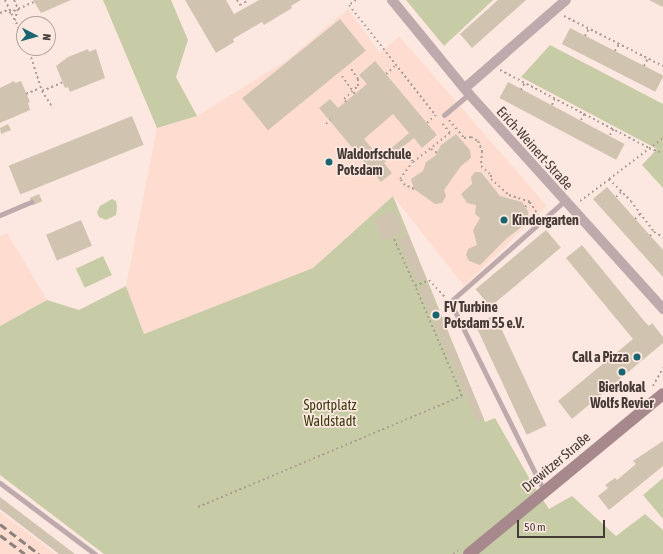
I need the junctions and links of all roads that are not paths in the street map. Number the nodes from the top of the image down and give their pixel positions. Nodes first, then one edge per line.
1 (392, 0) edge
2 (566, 0) edge
3 (467, 91) junction
4 (444, 115) road end
5 (31, 202) dead end
6 (567, 205) junction
7 (0, 215) edge
8 (663, 309) edge
9 (663, 394) edge
10 (0, 483) edge
11 (544, 492) junction
12 (95, 554) edge
13 (469, 554) edge

1 - 3 street, Erich-Weinert-Straße
2 - 3 street
3 - 4 lane
3 - 6 street, Erich-Weinert-Straße
5 - 7 lane
6 - 8 street, Erich-Weinert-Straße
6 - 11 lane
9 - 11 street, Drewitzer Straße
10 - 12 lane
11 - 13 street, Drewitzer Straße

